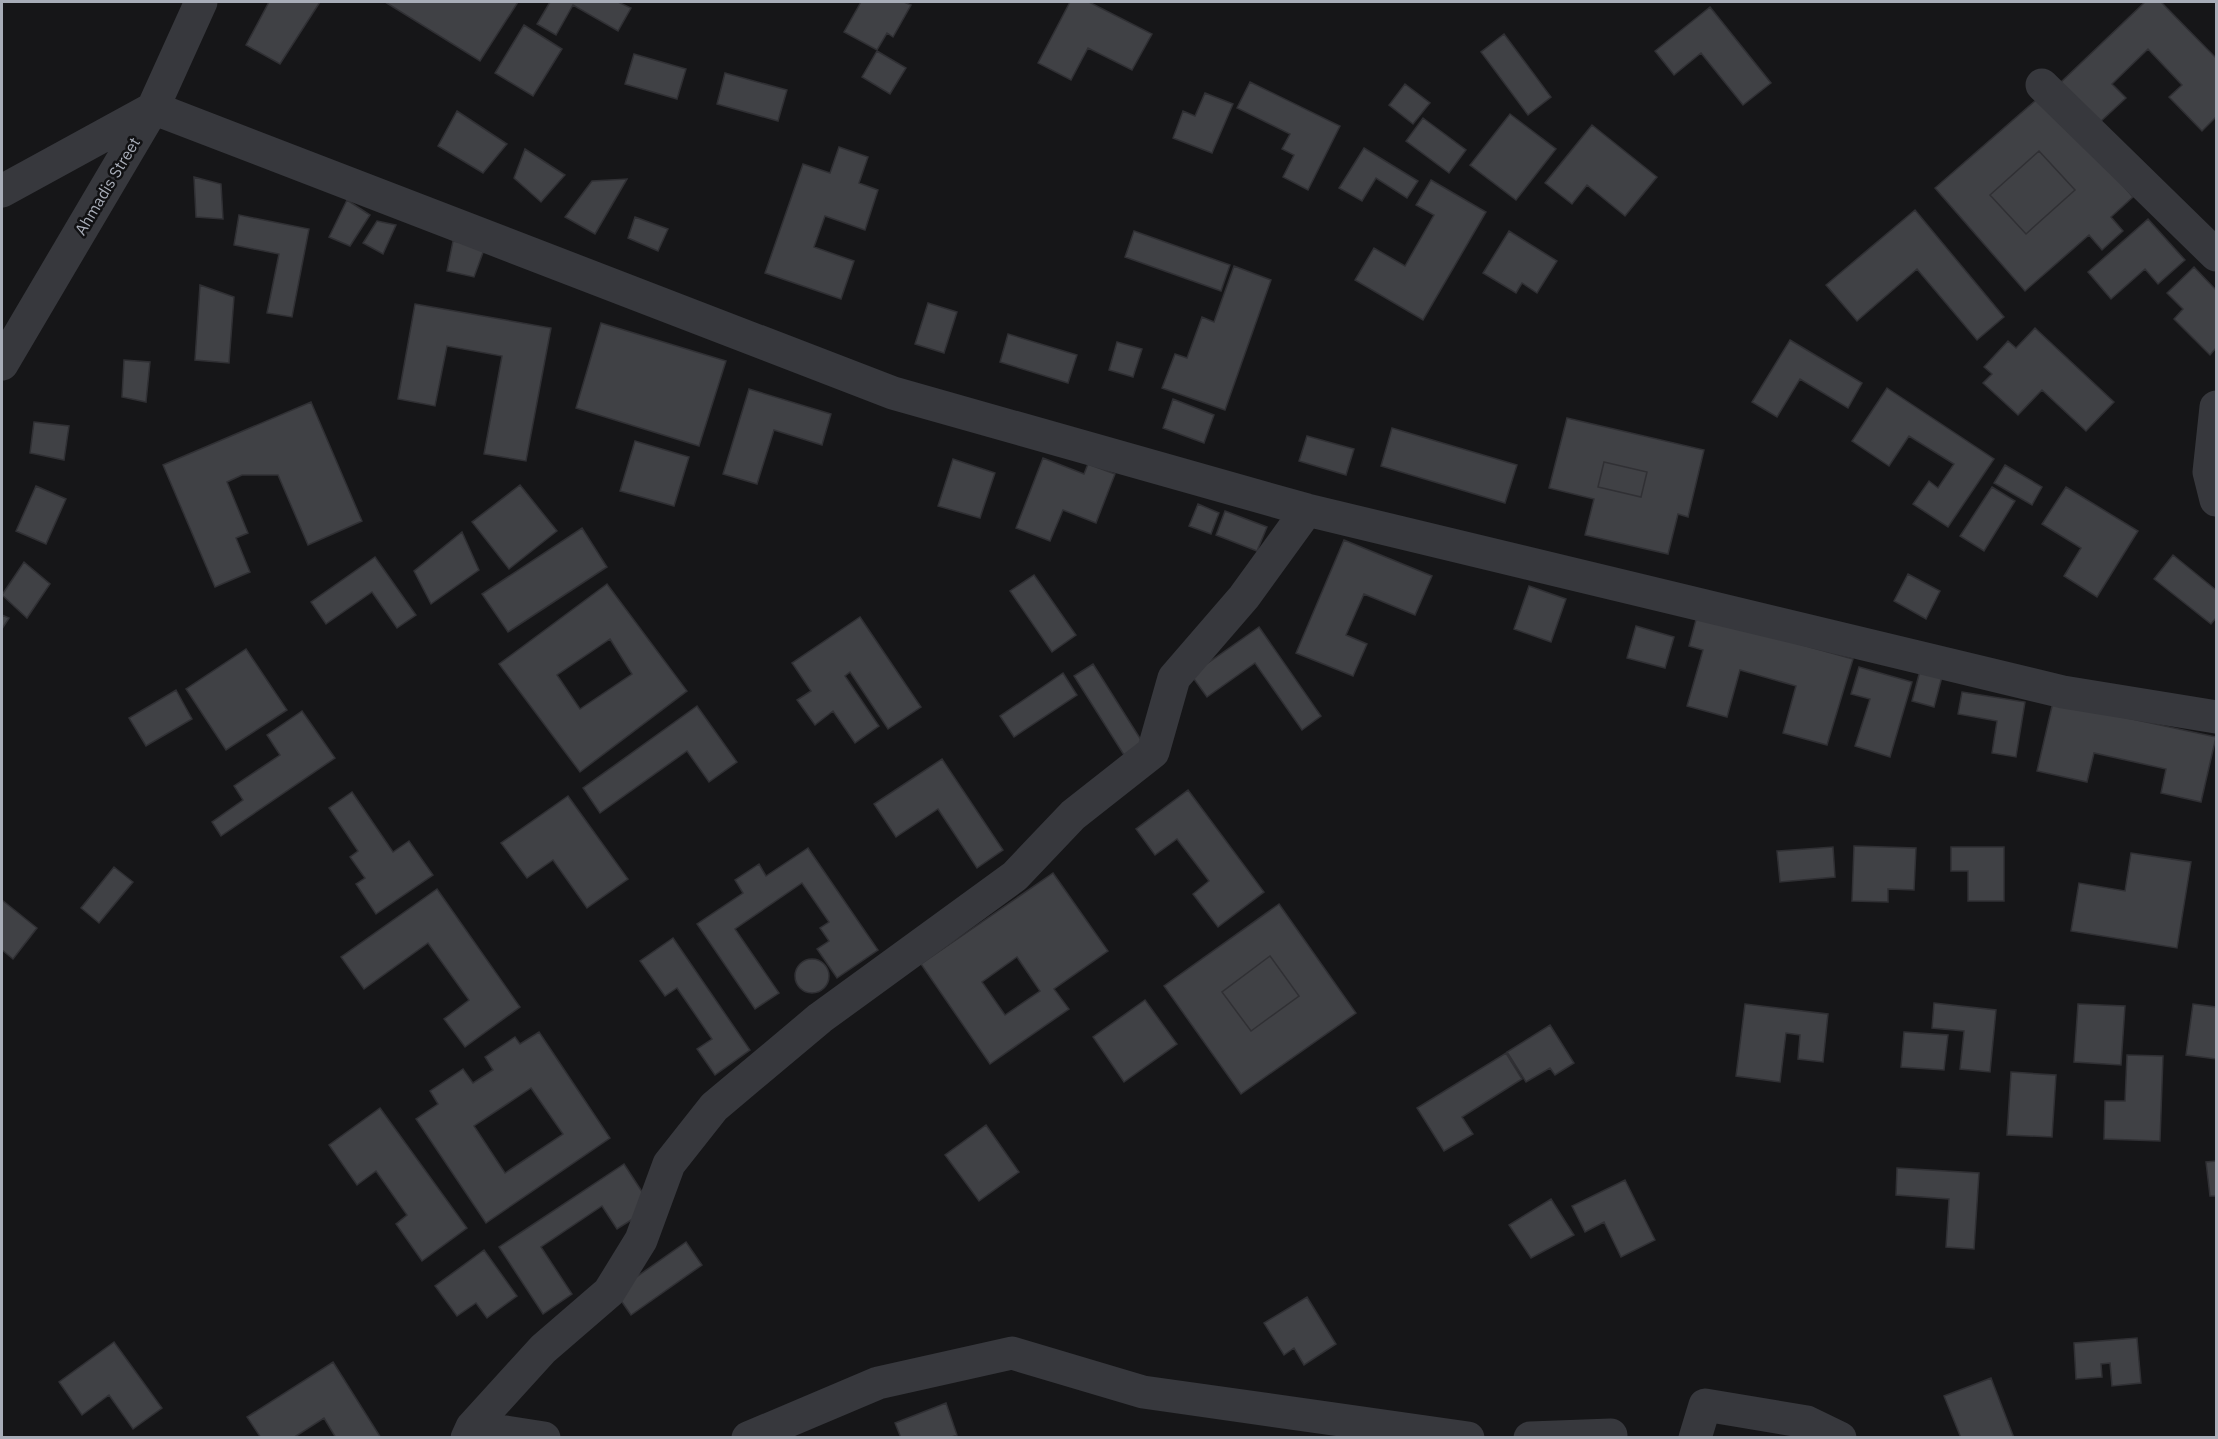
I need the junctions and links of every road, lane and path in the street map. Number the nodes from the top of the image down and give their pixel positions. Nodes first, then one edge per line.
1 (201, 2) edge
2 (2042, 85) dead end
3 (153, 108) junction
4 (2, 191) edge
5 (2217, 255) edge
6 (2, 364) edge
7 (2217, 407) edge
8 (2217, 500) edge
9 (1307, 510) junction
10 (2217, 717) edge
11 (470, 1432) edge
12 (1615, 1436) edge
13 (544, 1437) edge
14 (748, 1437) edge
15 (1468, 1437) edge
16 (1530, 1437) edge
17 (1695, 1437) edge
18 (1840, 1437) edge

1 - 3 street, Ahmadis Street
2 - 5 street
3 - 4 street
3 - 6 street, Ahmadis Street
3 - 9 street
7 - 8 street
9 - 10 street
9 - 11 street
11 - 13 street
12 - 16 street
14 - 15 street
17 - 18 street

